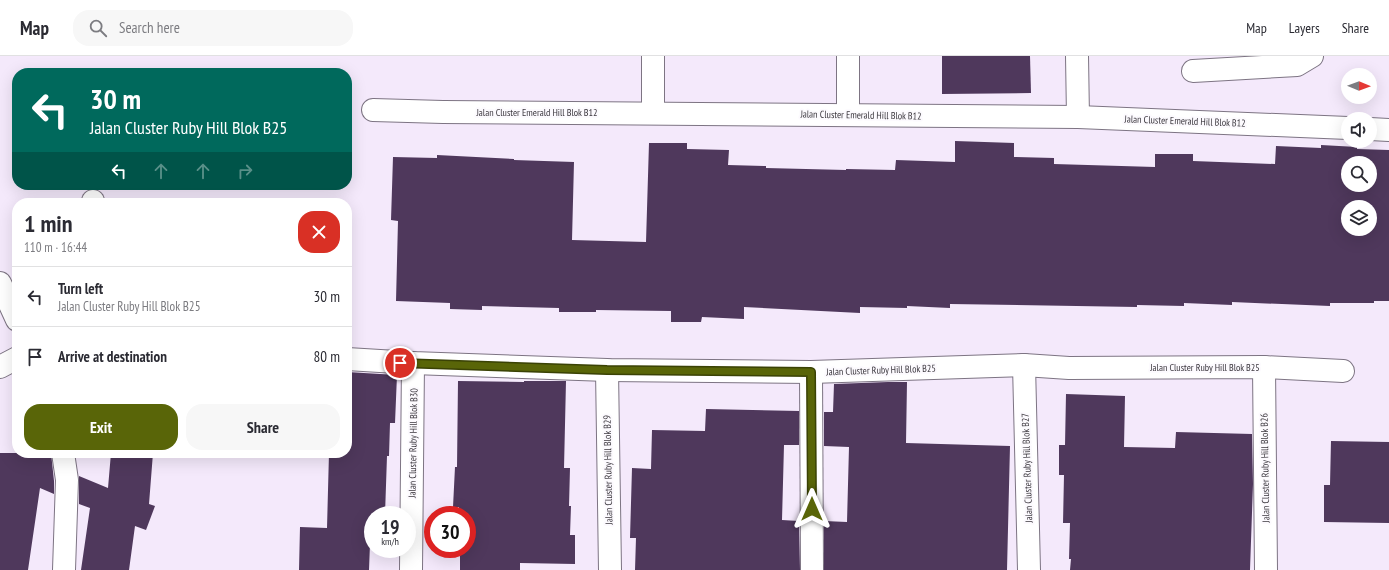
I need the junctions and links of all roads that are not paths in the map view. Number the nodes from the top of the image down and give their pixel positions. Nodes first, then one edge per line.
1 (653, 56) edge
2 (848, 56) edge
3 (1078, 56) edge
4 (1312, 56) edge
5 (1193, 71) dead end
6 (373, 110) dead end
7 (653, 113) junction
8 (848, 115) junction
9 (1078, 117) junction
10 (1341, 128) edge
11 (1377, 129) edge
12 (1389, 130) edge
13 (0, 283) edge
14 (12, 309) edge
15 (352, 360) edge
16 (12, 361) edge
17 (414, 363) junction
18 (1024, 365) junction
19 (0, 367) edge
20 (1264, 367) junction
21 (607, 370) junction
22 (1343, 371) dead end
23 (811, 372) junction
24 (64, 458) edge
25 (64, 570) edge
26 (411, 570) edge
27 (610, 570) edge
28 (812, 570) edge
29 (1030, 570) edge
30 (1266, 570) edge

1 - 7 street
2 - 8 street
3 - 9 street
4 - 5 street
6 - 7 street, Jalan Cluster Emerald Hill Blok B12
7 - 8 street, Jalan Cluster Emerald Hill Blok B12
8 - 9 street, Jalan Cluster Emerald Hill Blok B12
9 - 10 street, Jalan Cluster Emerald Hill Blok B12
11 - 12 street
13 - 14 street
15 - 17 street, Jalan Cluster Ruby Hill Blok B25
16 - 19 street
17 - 21 street, Jalan Cluster Ruby Hill Blok B25
17 - 26 street, Jalan Cluster Ruby Hill Blok B30
18 - 20 street, Jalan Cluster Ruby Hill Blok B25
18 - 23 street, Jalan Cluster Ruby Hill Blok B25
18 - 29 street, Jalan Cluster Ruby Hill Blok B27
20 - 22 street, Jalan Cluster Ruby Hill Blok B25
20 - 30 street, Jalan Cluster Ruby Hill Blok B26
21 - 23 street, Jalan Cluster Ruby Hill Blok B25
21 - 27 street, Jalan Cluster Ruby Hill Blok B29
23 - 28 street
24 - 25 street

